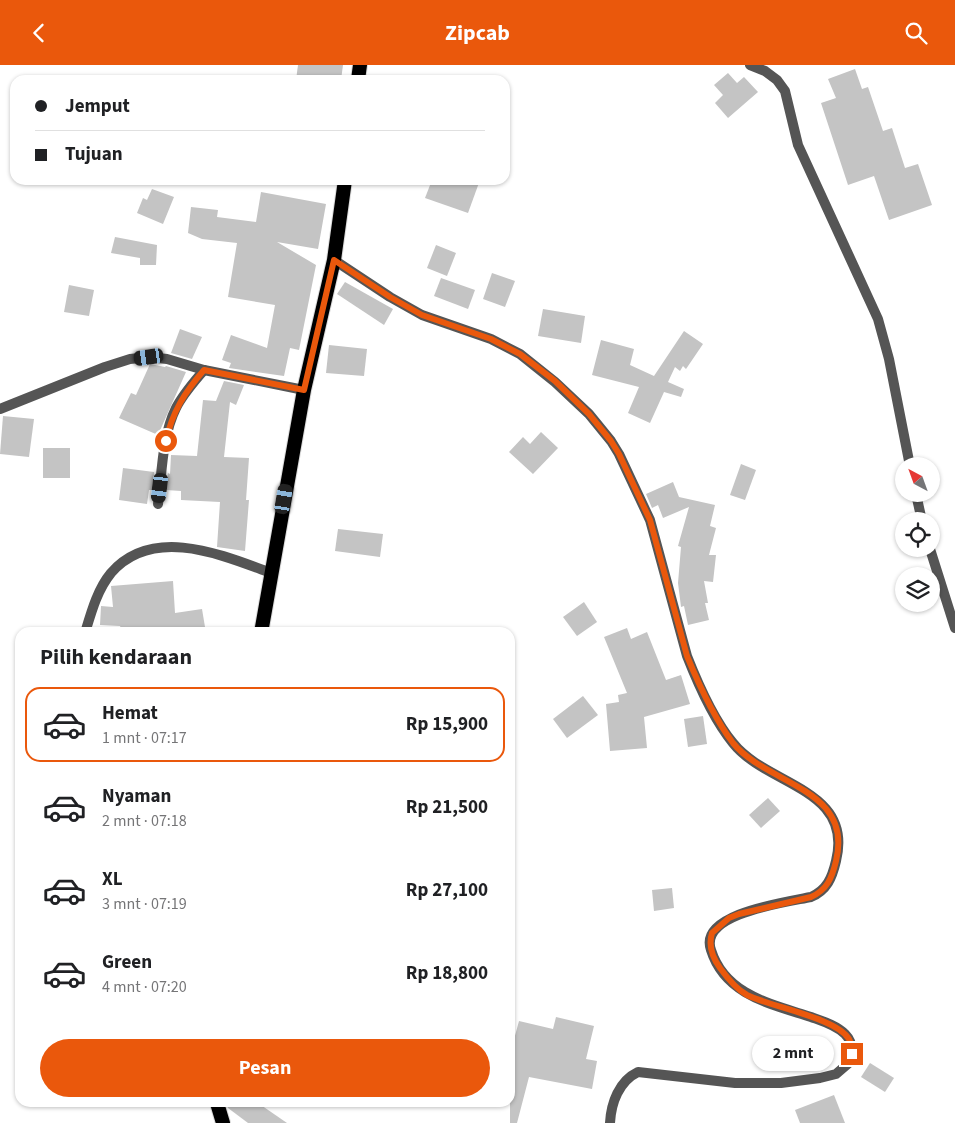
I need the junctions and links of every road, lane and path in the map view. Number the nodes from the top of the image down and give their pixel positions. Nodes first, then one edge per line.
1 (750, 65) edge
2 (344, 185) edge
3 (334, 260) junction
4 (204, 370) junction
5 (304, 390) junction
6 (0, 409) edge
7 (908, 457) edge
8 (158, 504) dead end
9 (933, 557) edge
10 (271, 573) junction
11 (87, 627) edge
12 (262, 627) edge
13 (955, 628) edge
14 (218, 1107) edge
15 (223, 1123) edge
16 (610, 1123) edge

1 - 7 street
2 - 3 highway
3 - 5 highway
3 - 16 street
4 - 5 street
4 - 6 street
4 - 8 street
5 - 10 highway
9 - 13 street
10 - 11 street
10 - 12 highway
14 - 15 highway

